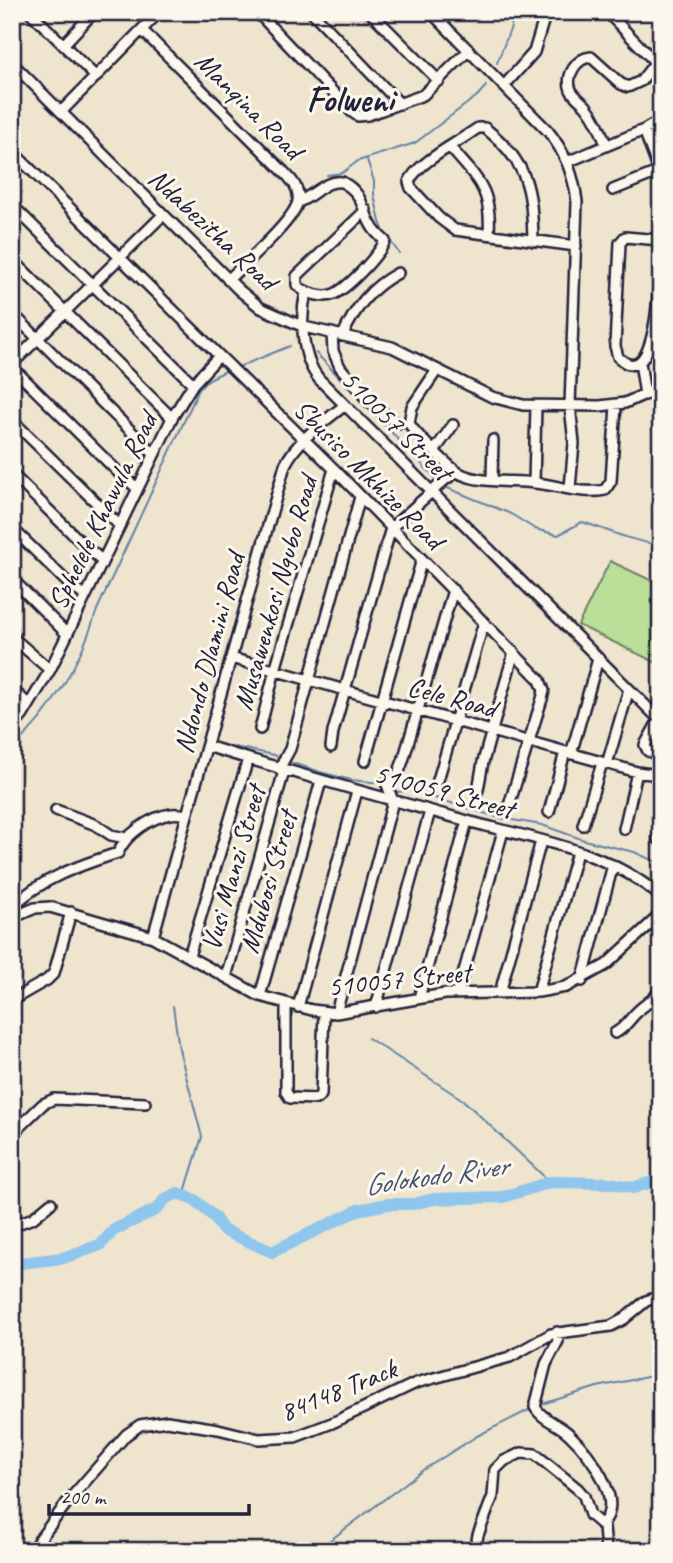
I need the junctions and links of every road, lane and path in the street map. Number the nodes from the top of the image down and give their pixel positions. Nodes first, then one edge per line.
1 (30, 12) edge
2 (159, 12) edge
3 (257, 12) edge
4 (312, 12) edge
5 (370, 12) edge
6 (547, 12) edge
7 (607, 12) edge
8 (92, 13) edge
9 (437, 14) edge
10 (142, 30) junction
11 (64, 44) junction
12 (469, 50) junction
13 (658, 59) edge
14 (12, 63) edge
15 (96, 77) junction
16 (439, 81) junction
17 (504, 86) junction
18 (400, 104) junction
19 (61, 112) junction
20 (661, 120) edge
21 (644, 130) junction
22 (606, 145) junction
23 (450, 148) junction
24 (12, 151) edge
25 (567, 162) junction
26 (660, 174) edge
27 (613, 190) dead end
28 (298, 202) junction
29 (12, 205) edge
30 (366, 210) junction
31 (163, 215) junction
32 (661, 215) edge
33 (489, 234) junction
34 (660, 240) edge
35 (533, 241) junction
36 (576, 246) junction
37 (120, 256) junction
38 (12, 259) edge
39 (398, 273) dead end
40 (228, 279) junction
41 (92, 284) junction
42 (660, 290) edge
43 (306, 292) junction
44 (65, 311) junction
45 (12, 313) edge
46 (304, 327) junction
47 (332, 333) junction
48 (342, 335) junction
49 (38, 338) junction
50 (219, 356) junction
51 (640, 362) junction
52 (12, 366) edge
53 (437, 370) junction
54 (192, 384) junction
55 (661, 387) edge
56 (645, 394) junction
57 (345, 405) junction
58 (616, 405) junction
59 (536, 406) junction
60 (570, 406) junction
61 (172, 418) junction
62 (12, 420) edge
63 (398, 424) dead end
64 (453, 425) dead end
65 (493, 439) dead end
66 (303, 440) junction
67 (435, 450) junction
68 (154, 454) junction
69 (334, 469) junction
70 (457, 472) junction
71 (12, 474) edge
72 (492, 479) junction
73 (534, 483) junction
74 (137, 488) junction
75 (570, 488) junction
76 (432, 492) junction
77 (360, 497) junction
78 (119, 525) junction
79 (12, 528) edge
80 (391, 528) junction
81 (422, 559) junction
82 (102, 560) junction
83 (12, 579) edge
84 (453, 590) junction
85 (85, 596) junction
86 (484, 622) junction
87 (67, 634) junction
88 (12, 637) edge
89 (514, 652) junction
90 (231, 658) junction
91 (598, 659) junction
92 (50, 670) junction
93 (275, 670) junction
94 (309, 680) junction
95 (12, 689) edge
96 (628, 689) junction
97 (346, 691) junction
98 (382, 701) junction
99 (29, 705) junction
100 (418, 711) junction
101 (660, 720) edge
102 (454, 721) junction
103 (12, 728) edge
104 (260, 729) dead end
105 (491, 731) junction
106 (528, 741) junction
107 (207, 746) junction
108 (331, 747) dead end
109 (568, 753) junction
110 (661, 756) edge
111 (248, 759) junction
112 (365, 761) dead end
113 (604, 764) junction
114 (281, 770) junction
115 (637, 772) junction
116 (660, 773) edge
117 (438, 780) dead end
118 (321, 781) junction
119 (478, 790) dead end
120 (357, 791) junction
121 (393, 801) junction
122 (510, 802) dead end
123 (57, 810) dead end
124 (430, 811) junction
125 (549, 812) dead end
126 (187, 815) junction
127 (467, 821) junction
128 (583, 825) dead end
129 (624, 829) dead end
130 (503, 831) junction
131 (126, 838) junction
132 (541, 841) junction
133 (578, 852) junction
134 (613, 865) junction
135 (661, 897) edge
136 (71, 912) junction
137 (13, 914) edge
138 (660, 917) edge
139 (153, 937) junction
140 (189, 956) junction
141 (226, 977) junction
142 (582, 981) junction
143 (661, 989) edge
144 (538, 992) junction
145 (458, 993) junction
146 (500, 993) junction
147 (260, 996) junction
148 (419, 998) junction
149 (12, 1000) edge
150 (286, 1003) junction
151 (298, 1007) junction
152 (376, 1007) junction
153 (324, 1012) junction
154 (336, 1013) junction
155 (615, 1033) dead end
156 (145, 1103) dead end
157 (12, 1134) edge
158 (51, 1203) dead end
159 (12, 1226) edge
160 (661, 1296) edge
161 (557, 1332) junction
162 (602, 1524) junction
163 (37, 1549) edge
164 (475, 1551) edge
165 (606, 1551) edge

1 - 11 street
2 - 10 street
3 - 18 street
4 - 18 street
5 - 16 street
6 - 17 street
7 - 13 street
8 - 11 street
9 - 12 street
10 - 15 street
10 - 28 street, Manqina Road
11 - 15 street
12 - 16 street
12 - 17 street
13 - 22 street
14 - 19 street, Ndabezitha Road
15 - 19 street
16 - 18 street
17 - 25 street
19 - 31 street, Ndabezitha Road
20 - 21 street
21 - 22 street
21 - 26 street
22 - 25 street
23 - 33 street
23 - 33 street
23 - 35 street
24 - 37 street, Sbusiso Mkhize Road
25 - 36 street
26 - 27 street
28 - 30 street
28 - 40 street, Manqina Road
29 - 41 street
30 - 43 street, 510057 Street
30 - 43 street
31 - 37 street
31 - 40 street, Ndabezitha Road
32 - 34 street
33 - 35 street
34 - 42 street
34 - 51 street
35 - 36 street
36 - 60 street
37 - 41 street
37 - 50 street, Sbusiso Mkhize Road
38 - 44 street
39 - 48 street
40 - 46 street, Ndabezitha Road
41 - 44 street
41 - 54 street
42 - 51 street
43 - 46 street, 510057 Street
44 - 49 street
44 - 61 street
45 - 49 street
46 - 47 street, Ndabezitha Road
46 - 57 street, 510057 Street
47 - 48 street, Ndabezitha Road
47 - 63 street
48 - 53 street, Ndabezitha Road
49 - 52 street
49 - 68 street
50 - 54 street, Sphelele Khawula Road
50 - 66 street, Sbusiso Mkhize Road
51 - 56 street
52 - 74 street
53 - 59 street, Ndabezitha Road
53 - 67 street
54 - 61 street, Sphelele Khawula Road
55 - 56 street, Ndabezitha Road
56 - 58 street, Ndabezitha Road
57 - 66 street, Ndondo Dlamini Road
57 - 76 street, 510057 Street
58 - 60 street, Ndabezitha Road
58 - 75 street
59 - 60 street, Ndabezitha Road
59 - 73 street
60 - 75 street
61 - 68 street, Sphelele Khawula Road
62 - 78 street
64 - 67 street
65 - 72 street
66 - 69 street, Sbusiso Mkhize Road
66 - 90 street, Ndondo Dlamini Road
67 - 70 street
68 - 74 street, Sphelele Khawula Road
69 - 77 street, Sbusiso Mkhize Road
69 - 93 street, Musawenkosi Ngubo Road
70 - 72 street
70 - 76 street
71 - 82 street
72 - 73 street
73 - 75 street
74 - 78 street, Sphelele Khawula Road
76 - 80 street
76 - 91 street, 510057 Street
77 - 80 street, Sbusiso Mkhize Road
77 - 94 street, Musawenkosi Ngubo Road
78 - 82 street, Sphelele Khawula Road
79 - 85 street
80 - 81 street, Sbusiso Mkhize Road
80 - 97 street
81 - 84 street, Sbusiso Mkhize Road
81 - 98 street
82 - 85 street, Sphelele Khawula Road
83 - 87 street
84 - 86 street, Sbusiso Mkhize Road
84 - 100 street
85 - 87 street, Sphelele Khawula Road
86 - 89 street, Sbusiso Mkhize Road
86 - 102 street
87 - 92 street, Sphelele Khawula Road
88 - 92 street
89 - 105 street
89 - 106 street, Sbusiso Mkhize Road
90 - 93 street, Cele Road
90 - 107 street, Ndondo Dlamini Road
91 - 96 street, 510057 Street
91 - 109 street
92 - 99 street, Sphelele Khawula Road
93 - 94 street, Cele Road
93 - 104 street, Musawenkosi Ngubo Road
94 - 97 street, Cele Road
94 - 114 street, Musawenkosi Ngubo Road
95 - 99 street
96 - 101 street, 510057 Street
96 - 113 street
97 - 98 street, Cele Road
97 - 108 street
98 - 100 street, Cele Road
98 - 112 street
99 - 103 street, Sphelele Khawula Road
100 - 102 street, Cele Road
100 - 121 street
101 - 110 street
102 - 105 street, Cele Road
102 - 117 street
105 - 106 street, Cele Road
105 - 119 street
106 - 109 street, Cele Road
106 - 122 street
107 - 111 street, 510059 Street
107 - 126 street, Ndondo Dlamini Road
109 - 113 street, Cele Road
109 - 125 street
111 - 114 street, 510059 Street
111 - 140 street
113 - 115 street, Cele Road
113 - 128 street
114 - 118 street, 510059 Street
114 - 141 street, Vusi Manzi Street
115 - 116 street, Cele Road
115 - 129 street
118 - 120 street, 510059 Street
118 - 147 street, Mdubosi Street
120 - 121 street, 510059 Street
120 - 151 street
121 - 124 street, 510059 Street
121 - 154 street
123 - 131 street
124 - 127 street, 510059 Street
124 - 152 street
126 - 131 street
126 - 139 street, Ndondo Dlamini Road
127 - 130 street, 510059 Street
127 - 148 street
130 - 132 street, 510059 Street
130 - 145 street
131 - 137 street
132 - 133 street, 510059 Street
132 - 146 street
133 - 134 street, 510059 Street
133 - 144 street
134 - 135 street, 510059 Street
134 - 142 street
136 - 137 street, 510057 Street
136 - 139 street, 510057 Street
136 - 149 street
138 - 142 street, 510057 Street
139 - 140 street, 510057 Street
140 - 141 street, 510057 Street
141 - 147 street, 510057 Street
142 - 144 street, 510057 Street
143 - 155 street
144 - 146 street, 510057 Street
145 - 146 street, 510057 Street
145 - 148 street, 510057 Street
147 - 150 street, 510057 Street
148 - 152 street, 510057 Street
150 - 151 street, 510057 Street
150 - 153 street
151 - 153 street, 510057 Street
152 - 154 street, 510057 Street
153 - 154 street, 510057 Street
156 - 157 street
158 - 159 street
160 - 161 street, 84148 Track
161 - 162 street
161 - 163 street, 84148 Track
162 - 164 street
162 - 165 street

